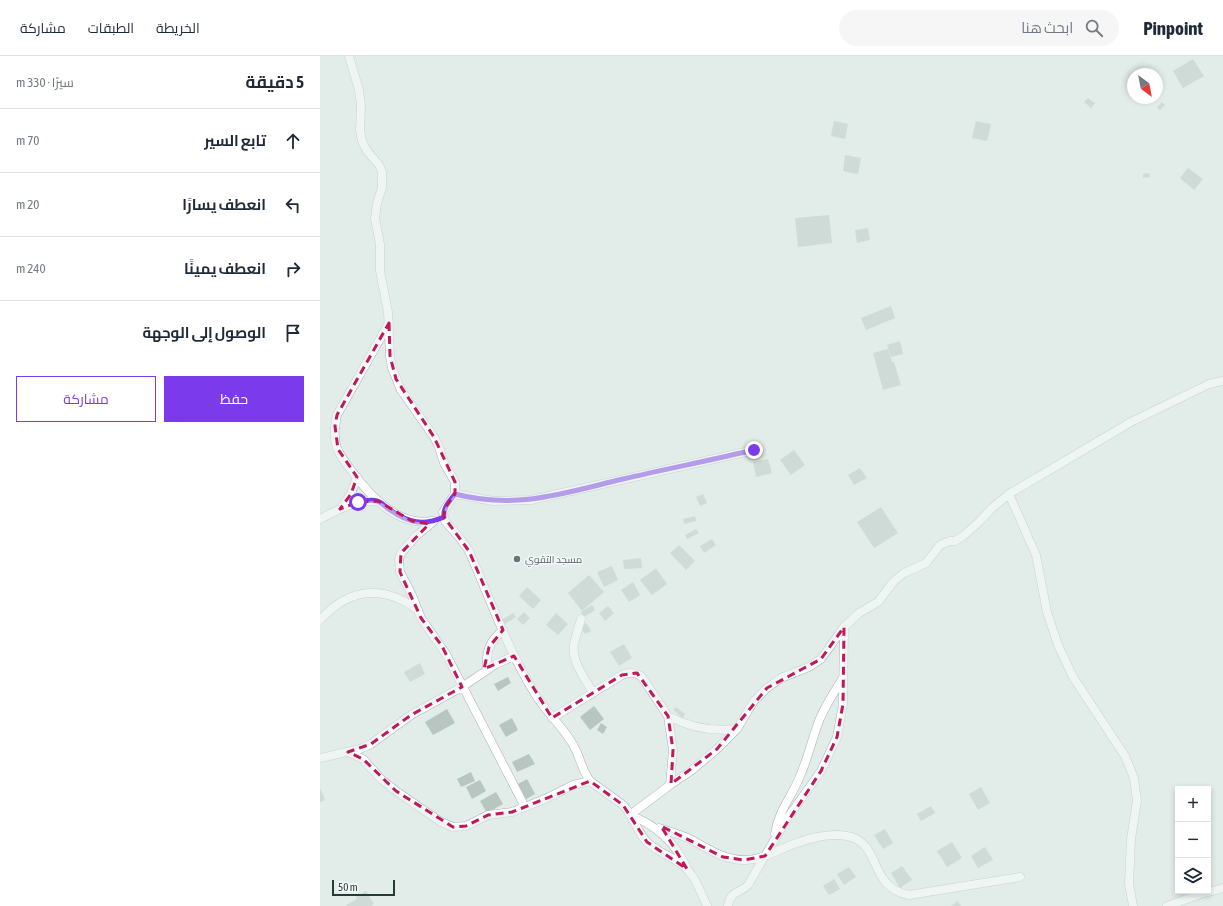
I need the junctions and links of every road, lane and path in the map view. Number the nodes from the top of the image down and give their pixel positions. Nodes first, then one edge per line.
1 (349, 56) edge
2 (389, 323) junction
3 (1223, 381) edge
4 (754, 450) dead end
5 (357, 477) junction
6 (455, 494) junction
7 (1009, 494) junction
8 (378, 501) junction
9 (340, 509) junction
10 (444, 517) junction
11 (320, 519) edge
12 (434, 521) junction
13 (418, 610) junction
14 (581, 619) dead end
15 (320, 620) edge
16 (844, 627) junction
17 (503, 630) junction
18 (514, 656) junction
19 (487, 669) junction
20 (843, 678) junction
21 (462, 687) junction
22 (593, 693) junction
23 (668, 716) junction
24 (552, 718) junction
25 (736, 729) junction
26 (348, 752) junction
27 (320, 758) edge
28 (590, 781) junction
29 (670, 785) junction
30 (524, 807) junction
31 (630, 815) junction
32 (654, 827) junction
33 (775, 838) junction
34 (765, 856) junction
35 (687, 869) junction
36 (1020, 877) dead end
37 (1223, 888) edge
38 (707, 906) edge
39 (728, 906) edge
40 (1133, 906) edge
41 (1167, 906) edge

1 - 2 street
2 - 5 street
2 - 6 street
3 - 7 street
4 - 6 street
5 - 8 street
5 - 9 street
6 - 10 street
7 - 16 street
7 - 40 street
8 - 9 street
8 - 12 street
9 - 11 street
10 - 12 street
10 - 17 street
12 - 13 street
13 - 15 street
13 - 21 street
14 - 22 street
16 - 20 street
16 - 25 street
17 - 18 street
17 - 19 street
18 - 19 street
18 - 24 street
19 - 21 street
20 - 33 street
20 - 33 street
21 - 26 street
21 - 30 street
22 - 23 street
22 - 24 street
23 - 25 street
23 - 29 street
24 - 28 street
25 - 29 street
26 - 27 street
26 - 30 street
28 - 30 street
28 - 31 street
29 - 31 street
31 - 32 street
31 - 35 street
32 - 34 street
32 - 35 street
33 - 34 street
34 - 36 street
34 - 39 street
35 - 38 street
37 - 41 street

